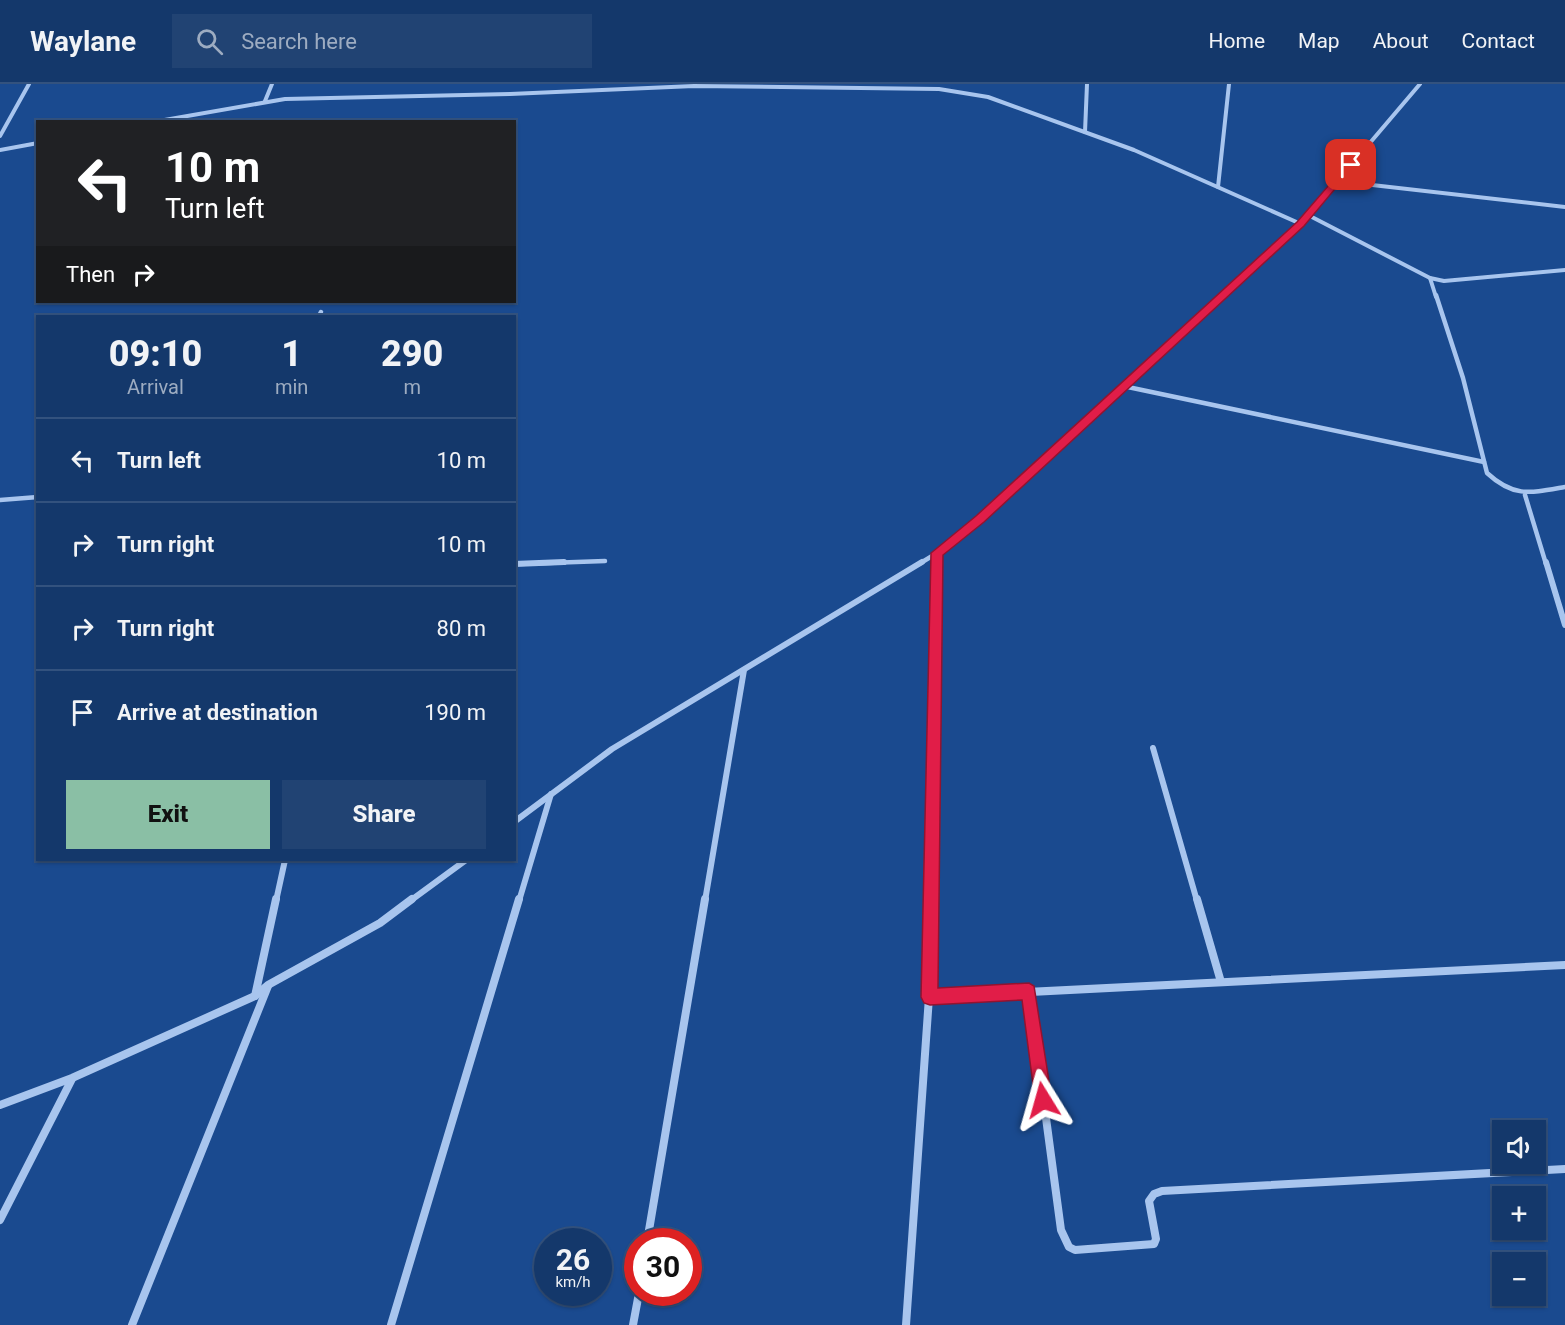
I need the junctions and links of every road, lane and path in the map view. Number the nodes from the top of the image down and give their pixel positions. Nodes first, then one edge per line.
1 (29, 84) edge
2 (272, 84) edge
3 (1087, 84) edge
4 (1229, 84) edge
5 (1420, 84) edge
6 (266, 101) junction
7 (164, 120) edge
8 (1085, 132) junction
9 (0, 136) edge
10 (36, 143) edge
11 (0, 150) edge
12 (1337, 181) junction
13 (1218, 187) junction
14 (1565, 207) edge
15 (1308, 215) junction
16 (1300, 224) junction
17 (1564, 271) edge
18 (1430, 278) junction
19 (1124, 386) junction
20 (1484, 462) junction
21 (1565, 487) edge
22 (1525, 495) junction
23 (36, 497) edge
24 (0, 500) edge
25 (937, 553) junction
26 (604, 561) dead end
27 (516, 564) edge
28 (1565, 626) edge
29 (744, 670) junction
30 (1153, 748) dead end
31 (551, 793) junction
32 (516, 820) edge
33 (285, 861) edge
34 (465, 861) edge
35 (1565, 965) edge
36 (1221, 982) junction
37 (268, 985) junction
38 (1029, 991) junction
39 (255, 996) junction
40 (930, 997) junction
41 (72, 1078) junction
42 (0, 1105) edge
43 (1565, 1169) edge
44 (0, 1220) edge
45 (649, 1228) edge
46 (637, 1306) edge
47 (132, 1325) edge
48 (391, 1325) edge
49 (633, 1325) edge
50 (906, 1325) edge

1 - 9 street
2 - 6 street
3 - 8 street
4 - 13 street
5 - 12 street
6 - 7 street
6 - 8 street
8 - 13 street
10 - 11 street
12 - 14 street
12 - 15 street
13 - 16 street
15 - 16 street
15 - 18 street
16 - 19 street
17 - 18 street
18 - 20 street
19 - 20 street
19 - 25 street
20 - 22 street
21 - 22 street
22 - 28 street
23 - 24 street
25 - 29 street
25 - 40 street
26 - 27 street
29 - 31 street
29 - 45 street
30 - 36 street
31 - 32 street
31 - 48 street
33 - 39 street
34 - 37 street
35 - 36 street
36 - 38 street
37 - 39 street
37 - 47 street
38 - 40 street
38 - 43 street
39 - 41 street
40 - 50 street
41 - 42 street
41 - 44 street
46 - 49 street

